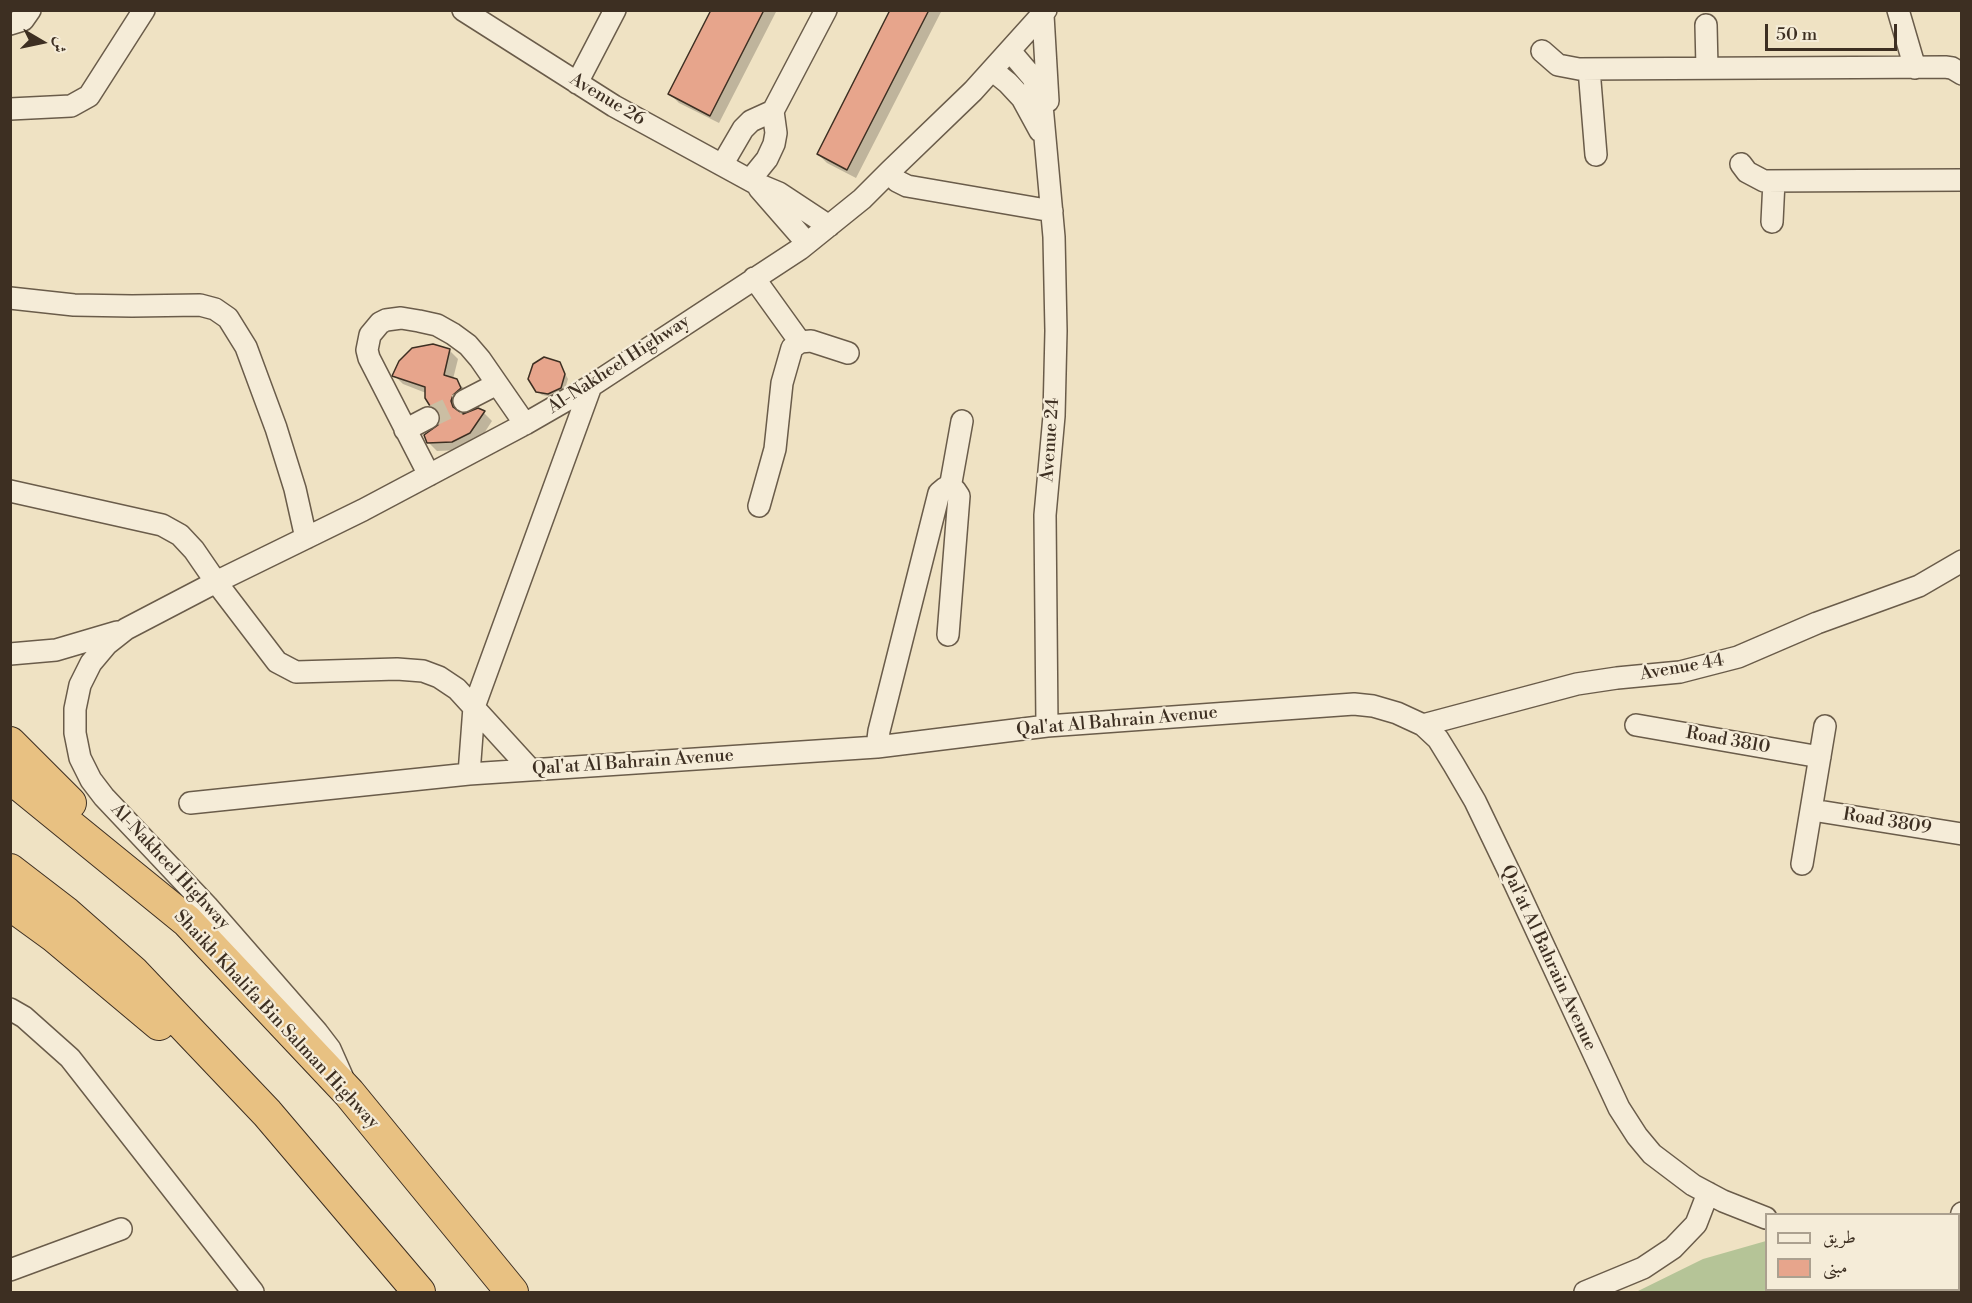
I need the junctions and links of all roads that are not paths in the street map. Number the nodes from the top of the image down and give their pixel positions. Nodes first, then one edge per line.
1 (30, 10) edge
2 (144, 10) edge
3 (463, 10) edge
4 (615, 10) edge
5 (826, 10) edge
6 (1898, 10) edge
7 (1045, 13) edge
8 (10, 24) edge
9 (1706, 25) dead end
10 (1010, 51) junction
11 (1542, 51) dead end
12 (1707, 68) junction
13 (1915, 68) junction
14 (1589, 69) junction
15 (992, 70) junction
16 (1962, 74) edge
17 (577, 83) junction
18 (10, 109) edge
19 (773, 111) junction
20 (1047, 154) junction
21 (1596, 155) dead end
22 (1741, 164) dead end
23 (722, 165) junction
24 (890, 171) junction
25 (1962, 180) edge
26 (1774, 181) junction
27 (753, 182) junction
28 (1052, 212) junction
29 (1773, 222) dead end
30 (829, 226) junction
31 (807, 243) junction
32 (754, 278) junction
33 (10, 298) edge
34 (800, 342) junction
35 (848, 353) dead end
36 (497, 384) junction
37 (591, 386) junction
38 (464, 401) tunnel mouth
39 (428, 418) tunnel mouth
40 (962, 421) dead end
41 (525, 424) junction
42 (405, 430) junction
43 (429, 475) junction
44 (950, 488) junction
45 (10, 491) edge
46 (759, 506) dead end
47 (306, 538) junction
48 (1962, 561) edge
49 (216, 582) junction
50 (126, 629) junction
51 (948, 635) dead end
52 (10, 654) edge
53 (474, 707) junction
54 (1424, 725) junction
55 (1636, 725) dead end
56 (1047, 726) junction
57 (1825, 726) dead end
58 (10, 743) edge
59 (877, 747) junction
60 (1820, 757) junction
61 (531, 770) junction
62 (470, 774) junction
63 (10, 777) edge
64 (190, 803) dead end
65 (1812, 810) junction
66 (1962, 834) edge
67 (1802, 864) dead end
68 (10, 870) edge
69 (10, 904) edge
70 (178, 912) junction
71 (10, 1009) edge
72 (349, 1093) junction
73 (267, 1113) junction
74 (1708, 1193) junction
75 (1765, 1217) edge
76 (121, 1230) dead end
77 (10, 1270) edge
78 (254, 1293) edge
79 (419, 1293) edge
80 (512, 1293) edge
81 (1585, 1293) edge

1 - 8 street
2 - 18 street
3 - 17 street, Avenue 26
4 - 17 street
5 - 19 street
6 - 13 street
7 - 10 street, Al-Nakheel Highway
7 - 20 street
9 - 12 street
10 - 15 street, Al-Nakheel Highway
10 - 20 street, Avenue 24
11 - 14 street
12 - 13 street
12 - 14 street
13 - 16 street
14 - 21 street
15 - 20 street, Avenue 24
15 - 24 street, Al-Nakheel Highway
17 - 23 street, Avenue 26
19 - 23 street
19 - 27 street
20 - 28 street, Avenue 24
22 - 26 street
23 - 27 street, Avenue 26
24 - 28 street
24 - 30 street, Al-Nakheel Highway
25 - 26 street
26 - 29 street
27 - 30 street, Avenue 26
27 - 31 street, Avenue 26
28 - 56 street, Avenue 24
30 - 31 street, Al-Nakheel Highway
31 - 32 street, Al-Nakheel Highway
32 - 34 street
32 - 37 street, Al-Nakheel Highway
33 - 47 street
34 - 35 street
34 - 46 street
36 - 38 street
36 - 41 street
36 - 42 street
37 - 41 street, Al-Nakheel Highway
37 - 53 street
39 - 42 street
40 - 44 street
41 - 43 street, Al-Nakheel Highway
42 - 43 street
43 - 47 street, Al-Nakheel Highway
44 - 51 street
44 - 59 street
45 - 49 street
47 - 49 street, Al-Nakheel Highway
48 - 54 street, Avenue 44
49 - 50 street, Al-Nakheel Highway
49 - 53 street
50 - 52 street, Al-Nakheel Highway
50 - 72 street, Al-Nakheel Highway
53 - 61 street
53 - 62 street
54 - 56 street, Qal'at Al Bahrain Avenue
54 - 74 street, Qal'at Al Bahrain Avenue
55 - 60 street, Road 3810
56 - 59 street, Qal'at Al Bahrain Avenue
57 - 60 street
58 - 70 highway
59 - 61 street, Qal'at Al Bahrain Avenue
60 - 65 street
61 - 62 street, Qal'at Al Bahrain Avenue
62 - 64 street, Qal'at Al Bahrain Avenue
63 - 70 highway, Shaikh Khalifa Bin Salman Highway
65 - 66 street, Road 3809
65 - 67 street
68 - 73 highway
69 - 73 highway
70 - 72 highway, Shaikh Khalifa Bin Salman Highway
71 - 78 street
72 - 80 highway, Shaikh Khalifa Bin Salman Highway
73 - 79 highway
74 - 75 street, Qal'at Al Bahrain Avenue
74 - 81 street
76 - 77 street

